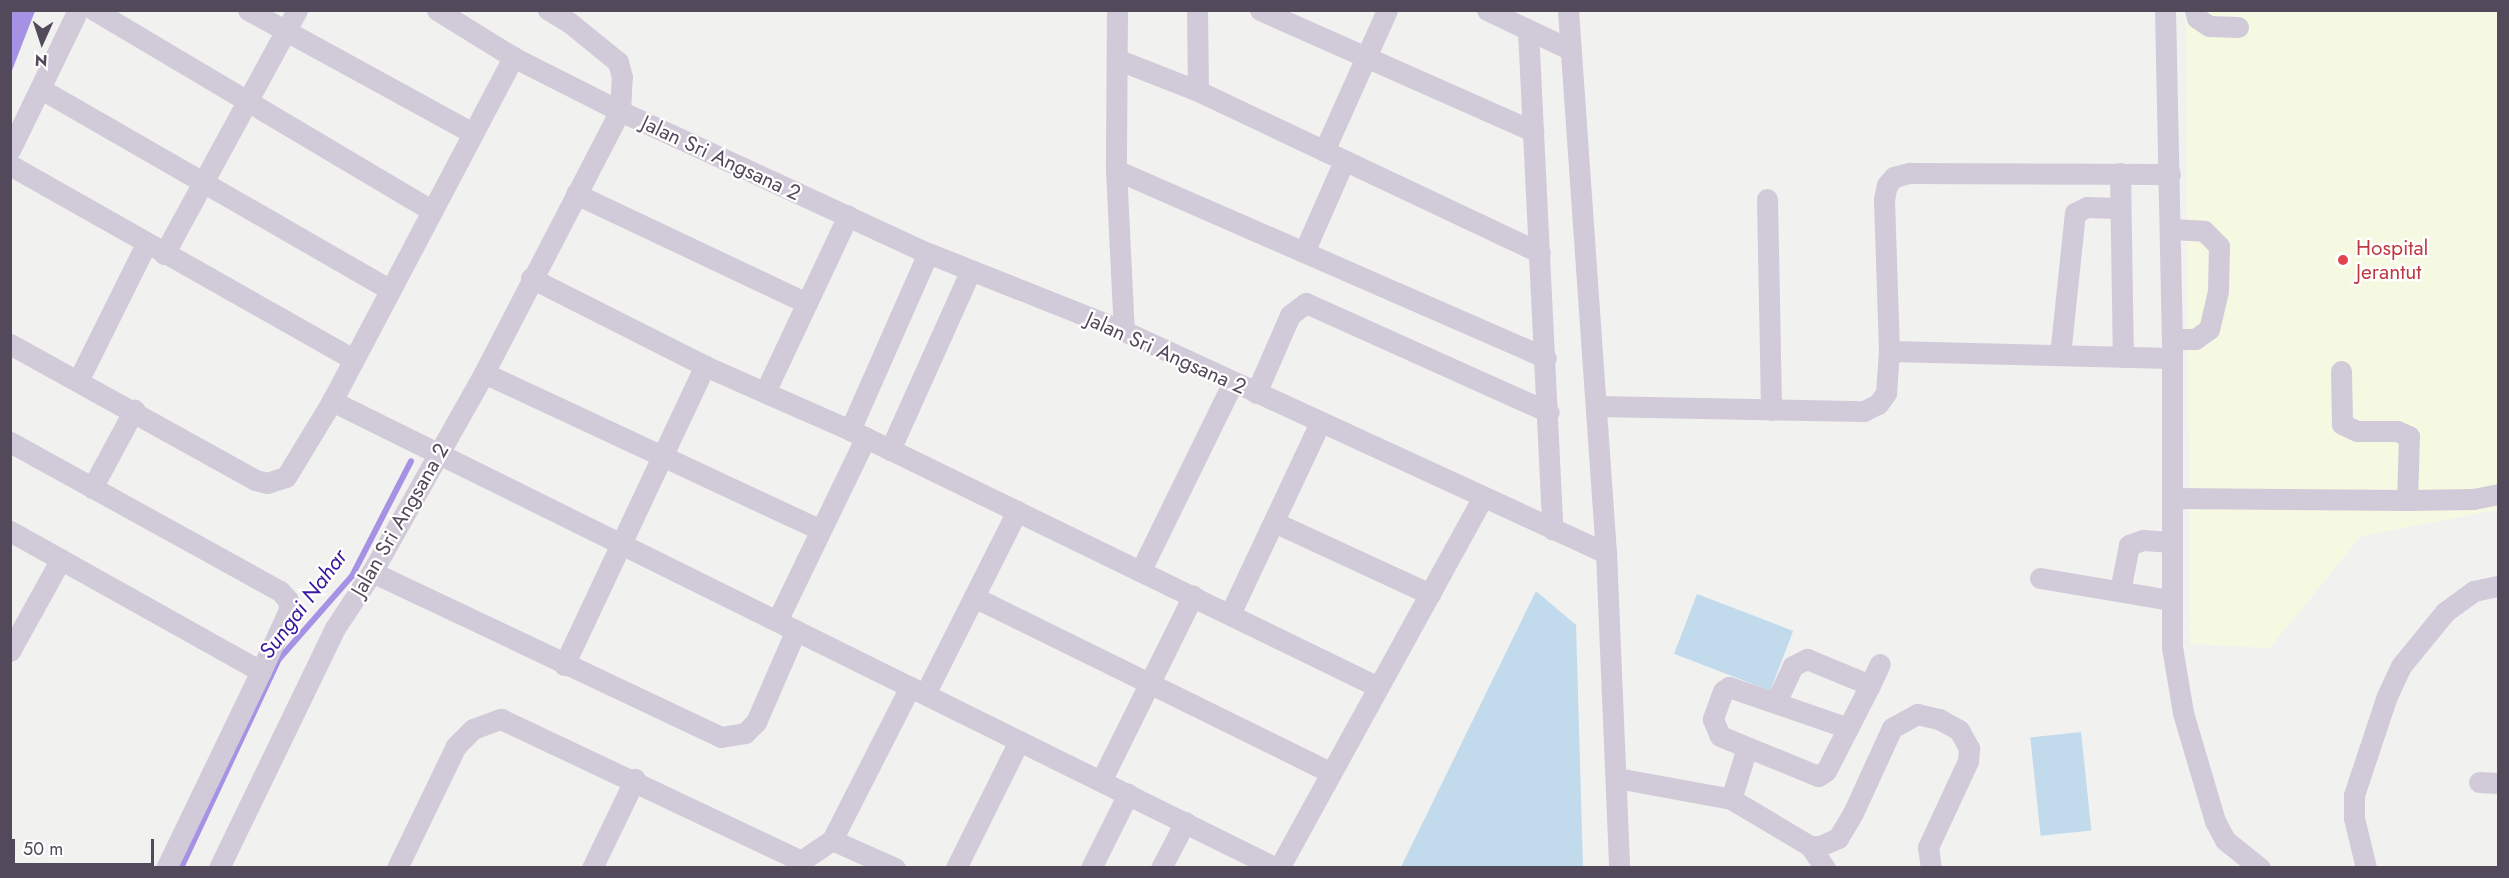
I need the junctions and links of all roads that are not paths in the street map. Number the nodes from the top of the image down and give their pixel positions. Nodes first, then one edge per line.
1 (78, 10) edge
2 (94, 10) edge
3 (248, 10) edge
4 (297, 10) edge
5 (437, 10) edge
6 (548, 10) edge
7 (1117, 10) edge
8 (1197, 10) edge
9 (1260, 10) edge
10 (1387, 10) edge
11 (1487, 10) edge
12 (1568, 10) edge
13 (2165, 10) edge
14 (2195, 10) edge
15 (2238, 27) dead end
16 (1528, 30) junction
17 (285, 31) junction
18 (1569, 49) junction
19 (513, 57) junction
20 (1366, 58) junction
21 (1119, 60) junction
22 (41, 89) junction
23 (1198, 91) junction
24 (247, 101) junction
25 (620, 111) junction
26 (1533, 131) junction
27 (473, 133) junction
28 (10, 150) edge
29 (1324, 151) junction
30 (1344, 161) junction
31 (10, 165) edge
32 (1116, 170) junction
33 (2120, 173) junction
34 (2170, 174) junction
35 (203, 182) junction
36 (576, 194) junction
37 (1767, 199) dead end
38 (2121, 208) junction
39 (432, 211) junction
40 (848, 216) junction
41 (2171, 229) junction
42 (155, 249) junction
43 (1304, 252) junction
44 (928, 253) junction
45 (1540, 253) junction
46 (971, 270) junction
47 (531, 278) junction
48 (390, 290) junction
49 (807, 303) junction
50 (1124, 332) junction
51 (10, 344) edge
52 (2172, 348) junction
53 (1889, 351) junction
54 (2060, 355) junction
55 (2123, 357) junction
56 (1546, 358) junction
57 (354, 360) junction
58 (705, 366) junction
59 (2342, 371) dead end
60 (484, 373) junction
61 (78, 381) junction
62 (1233, 382) junction
63 (765, 392) junction
64 (1256, 393) junction
65 (332, 401) junction
66 (1597, 406) junction
67 (134, 410) junction
68 (1771, 410) junction
69 (1548, 412) junction
70 (1320, 423) junction
71 (858, 434) junction
72 (10, 442) edge
73 (890, 450) junction
74 (439, 454) junction
75 (661, 458) junction
76 (92, 488) junction
77 (2499, 494) edge
78 (1482, 498) junction
79 (2173, 498) junction
80 (2407, 500) junction
81 (1017, 511) junction
82 (1274, 522) junction
83 (1552, 529) junction
84 (820, 530) junction
85 (10, 531) edge
86 (2172, 542) junction
87 (620, 543) junction
88 (1606, 553) junction
89 (61, 559) junction
90 (1141, 570) junction
91 (372, 572) junction
92 (2040, 578) dead end
93 (2499, 586) edge
94 (2120, 591) junction
95 (1430, 594) junction
96 (1193, 596) junction
97 (974, 597) junction
98 (2170, 600) junction
99 (1230, 614) junction
100 (777, 621) junction
101 (16, 630) edge
102 (796, 630) junction
103 (10, 651) edge
104 (1880, 664) dead end
105 (564, 665) junction
106 (261, 672) junction
107 (1150, 683) junction
108 (1870, 685) junction
109 (1378, 687) junction
110 (917, 691) junction
111 (1776, 702) junction
112 (1848, 728) junction
113 (1019, 741) junction
114 (1747, 748) junction
115 (1331, 773) junction
116 (1617, 778) junction
117 (635, 779) junction
118 (1101, 781) junction
119 (1128, 794) junction
120 (1731, 799) junction
121 (1185, 822) junction
122 (832, 840) junction
123 (1810, 846) junction
124 (800, 864) edge
125 (166, 867) edge
126 (219, 867) edge
127 (397, 867) edge
128 (592, 867) edge
129 (895, 867) edge
130 (956, 867) edge
131 (1092, 867) edge
132 (1161, 867) edge
133 (1277, 867) edge
134 (1619, 867) edge
135 (1825, 867) edge
136 (1931, 867) edge
137 (2260, 867) edge
138 (2366, 867) edge

1 - 22 street
2 - 24 street
3 - 17 street
4 - 17 street
5 - 19 street
6 - 25 street
7 - 21 street
8 - 23 street
9 - 20 street
10 - 20 street
11 - 16 street
12 - 18 street
13 - 34 street
14 - 15 street
16 - 18 street
16 - 26 street
17 - 24 street
17 - 27 street
18 - 66 street
19 - 25 street
19 - 27 street
20 - 26 street
20 - 29 street
21 - 23 street
21 - 32 street
22 - 28 street
22 - 35 street
23 - 29 street
24 - 35 street
24 - 39 street
25 - 36 street, Jalan Sri Angsana 2
25 - 40 street, Jalan Sri Angsana 2
26 - 45 street
27 - 39 street
29 - 30 street
30 - 43 street
30 - 45 street
31 - 42 street
32 - 43 street
32 - 50 street
33 - 34 street
33 - 38 street
33 - 53 street
34 - 41 street
35 - 42 street
35 - 48 street
36 - 47 street, Jalan Sri Angsana 2
36 - 49 street
37 - 68 street
38 - 54 street
38 - 55 street
39 - 48 street
40 - 44 street, Jalan Sri Angsana 2
40 - 49 street
41 - 52 street
41 - 52 street
42 - 57 street
42 - 61 street
43 - 56 street
44 - 46 street, Jalan Sri Angsana 2
44 - 71 street
45 - 56 street
46 - 50 street, Jalan Sri Angsana 2
46 - 73 street
47 - 58 street
47 - 60 street, Jalan Sri Angsana 2
48 - 57 street
49 - 63 street
50 - 62 street, Jalan Sri Angsana 2
51 - 61 street
52 - 55 street
52 - 79 street
53 - 54 street
53 - 68 street
54 - 55 street
56 - 69 street
57 - 65 street
58 - 63 street
58 - 75 street
59 - 80 street
60 - 74 street, Jalan Sri Angsana 2
60 - 75 street
61 - 67 street
62 - 64 street, Jalan Sri Angsana 2
62 - 90 street
63 - 71 street
64 - 69 street
64 - 70 street, Jalan Sri Angsana 2
65 - 67 street
65 - 74 street
66 - 68 street
66 - 88 street
67 - 76 street
69 - 83 street
70 - 78 street, Jalan Sri Angsana 2
70 - 82 street
71 - 73 street
71 - 84 street
72 - 76 street
73 - 81 street
74 - 87 street
74 - 91 street, Jalan Sri Angsana 2
75 - 84 street
75 - 87 street
76 - 106 street
77 - 80 street
78 - 83 street, Jalan Sri Angsana 2
78 - 95 street
79 - 80 street
79 - 86 street
81 - 90 street
81 - 97 street
82 - 95 street
82 - 99 street
83 - 88 street, Jalan Sri Angsana 2
84 - 100 street
85 - 89 street
86 - 94 street
86 - 98 street
87 - 100 street
87 - 105 street
88 - 116 street
89 - 101 street
89 - 106 street
90 - 96 street
91 - 105 street
91 - 126 street, Jalan Sri Angsana 2
92 - 94 street
93 - 138 street
94 - 98 street
95 - 109 street
96 - 99 street
96 - 107 street
97 - 107 street
97 - 110 street
98 - 137 street
99 - 109 street
100 - 102 street
101 - 103 street
102 - 105 street
102 - 110 street
104 - 108 street
106 - 125 street
107 - 115 street
107 - 118 street
108 - 111 street
108 - 112 street
109 - 115 street
110 - 113 street
110 - 122 street
111 - 112 street
111 - 114 street
112 - 114 street
113 - 118 street
113 - 130 street
114 - 120 street
115 - 133 street
116 - 120 street
116 - 134 street
117 - 124 street
117 - 127 street
117 - 128 street
118 - 119 street
119 - 121 street
119 - 131 street
120 - 123 street
121 - 132 street
121 - 133 street
122 - 124 street
122 - 129 street
123 - 135 street
123 - 136 street

